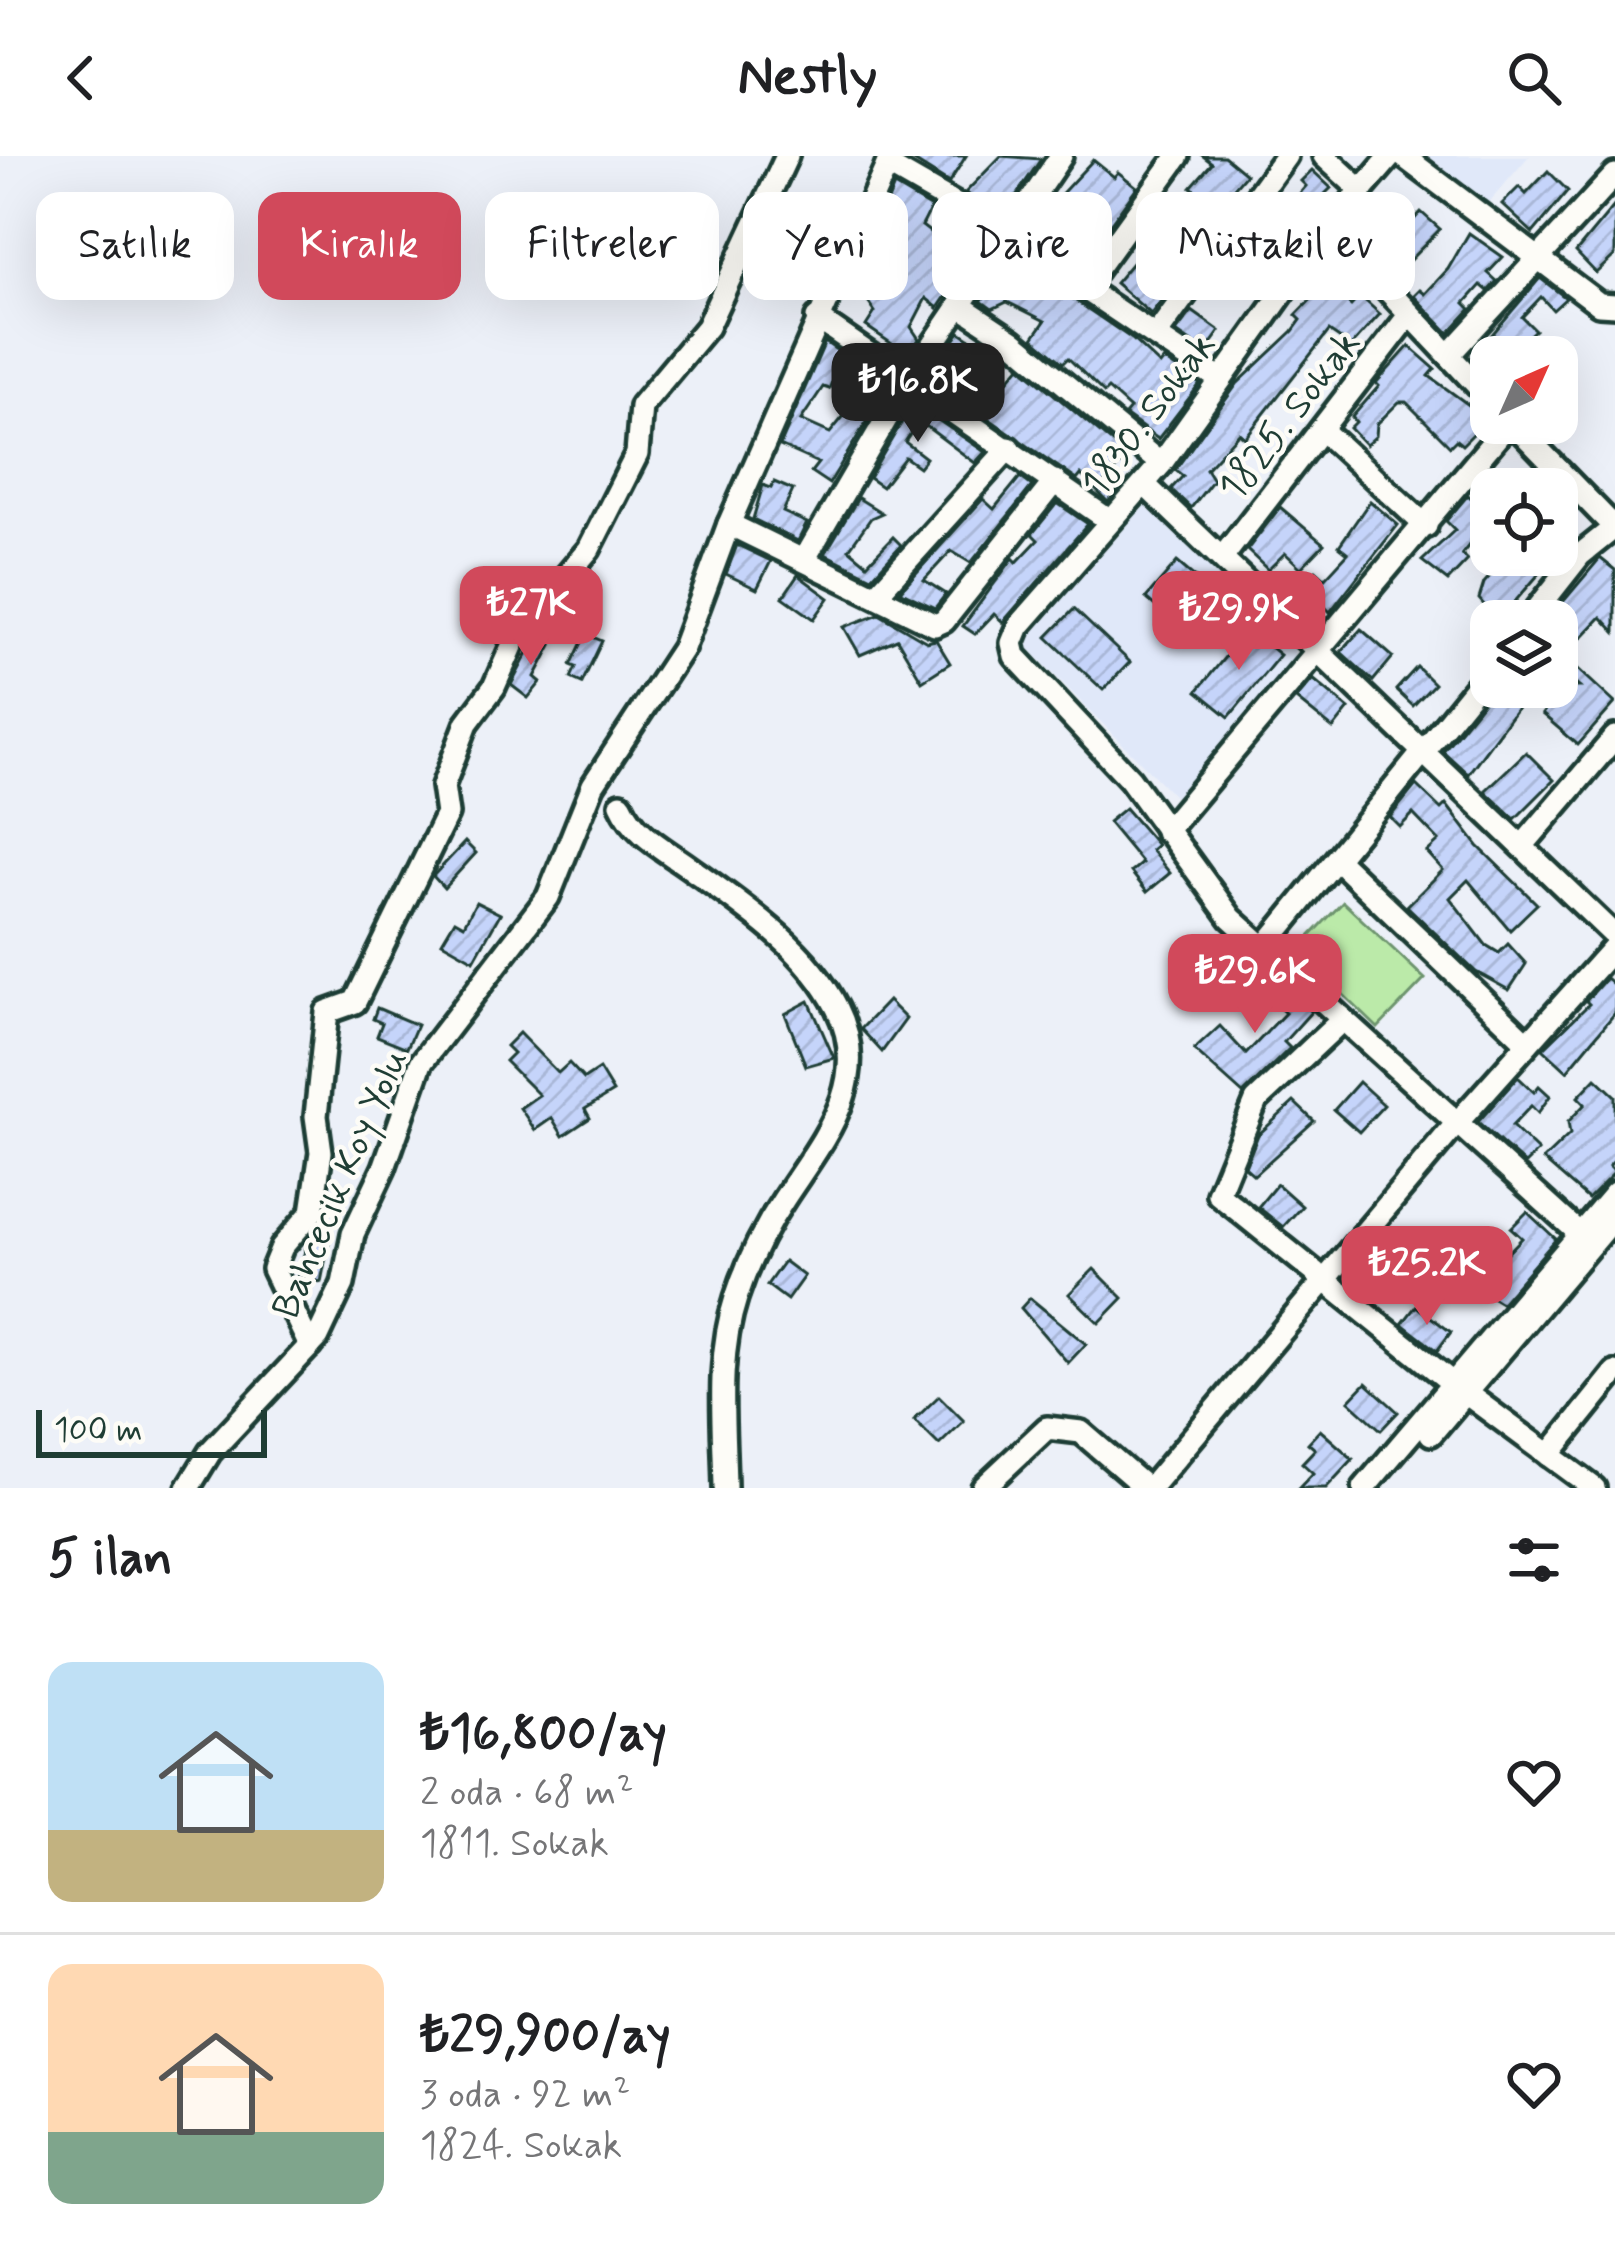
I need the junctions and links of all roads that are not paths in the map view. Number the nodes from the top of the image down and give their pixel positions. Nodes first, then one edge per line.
1 (787, 156) edge
2 (1061, 156) edge
3 (1178, 156) edge
4 (1286, 156) edge
5 (1324, 156) edge
6 (1391, 156) edge
7 (1403, 156) edge
8 (889, 160) edge
9 (1615, 176) edge
10 (1361, 190) joint
11 (938, 192) edge
12 (1037, 192) edge
13 (1112, 247) edge
14 (1540, 260) junction
15 (962, 300) edge
16 (1105, 300) edge
17 (1277, 300) edge
18 (1397, 300) edge
19 (959, 305) junction
20 (1615, 305) edge
21 (1410, 314) junction
22 (817, 318) junction
23 (1156, 334) junction
24 (1449, 355) junction
25 (1470, 378) edge
26 (1219, 379) junction
27 (909, 380) junction
28 (1322, 430) junction
29 (1494, 444) edge
30 (1532, 444) edge
31 (1009, 448) junction
32 (1161, 464) junction
33 (1054, 481) junction
34 (1144, 484) junction
35 (1110, 521) junction
36 (729, 524) junction
37 (1426, 526) junction
38 (1615, 528) edge
39 (1222, 558) junction
40 (804, 560) junction
41 (876, 595) junction
42 (1545, 600) edge
43 (1321, 652) junction
44 (1470, 694) edge
45 (1615, 737) edge
46 (1425, 751) junction
47 (621, 804) dead end
48 (1166, 831) junction
49 (1524, 844) junction
50 (1337, 860) junction
51 (1615, 936) edge
52 (1615, 946) edge
53 (1264, 948) junction
54 (1342, 1020) junction
55 (1528, 1043) junction
56 (1456, 1124) junction
57 (1615, 1193) edge
58 (1615, 1216) edge
59 (1580, 1234) junction
60 (1325, 1280) junction
61 (310, 1346) junction
62 (1615, 1373) edge
63 (1462, 1390) junction
64 (1549, 1455) junction
65 (1566, 1480) edge
66 (188, 1488) edge
67 (724, 1488) edge
68 (983, 1488) edge
69 (1148, 1488) edge
70 (1364, 1488) edge
71 (1382, 1488) edge
72 (1594, 1488) edge

1 - 61 street
2 - 12 street
3 - 13 street
4 - 23 street
5 - 10 street
6 - 10 street, 1830. Sokak
7 - 14 street
8 - 11 street
8 - 22 street, Bahcecik Koy Yolu
9 - 14 street
14 - 20 street
14 - 24 street
15 - 19 street
16 - 23 street
17 - 26 street, 1830. Sokak
18 - 21 street
19 - 27 street
19 - 32 street
21 - 24 street
21 - 28 street, 1825. Sokak
22 - 27 street
22 - 36 street, Bahcecik Koy Yolu
23 - 26 street
24 - 25 street
26 - 32 street, 1830. Sokak
27 - 31 street
27 - 40 street
28 - 37 street
28 - 39 street, 1825. Sokak
29 - 37 street
30 - 38 street
31 - 33 street
31 - 41 street
32 - 34 street, 1830. Sokak
33 - 35 street
33 - 41 street
34 - 35 street, 1830. Sokak
34 - 39 street
35 - 48 street, 1830. Sokak
36 - 40 street
36 - 61 street, Bahcecik Koy Yolu
37 - 43 street
38 - 42 street
39 - 43 street
40 - 41 street
43 - 46 street
43 - 48 street
44 - 46 street
45 - 49 street
46 - 49 street
46 - 50 street
47 - 67 street
48 - 53 street
49 - 51 street
50 - 53 street
50 - 55 street
52 - 55 street
53 - 54 street
54 - 56 street
54 - 60 street
55 - 56 street
56 - 59 street
56 - 60 street
57 - 59 street
58 - 63 street
59 - 63 street
60 - 63 street
60 - 69 street
61 - 66 street, Bahcecik Koy Yolu
62 - 64 street
63 - 64 street
63 - 70 street
63 - 71 street
64 - 65 street
65 - 72 street
68 - 69 street

